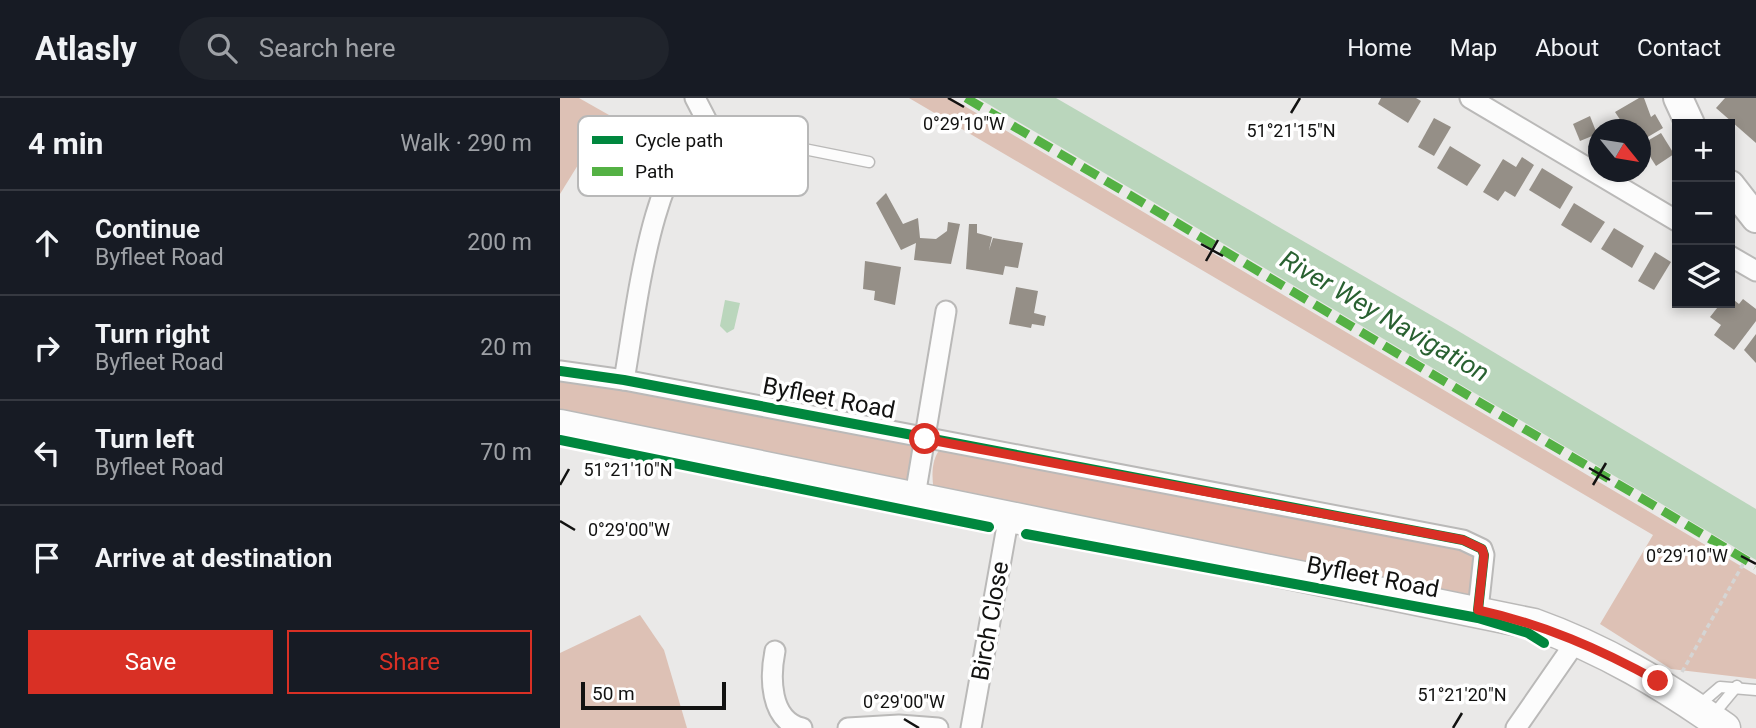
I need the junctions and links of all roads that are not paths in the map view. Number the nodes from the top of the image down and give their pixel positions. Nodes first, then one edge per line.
1 (695, 98) edge
2 (1470, 98) edge
3 (1678, 98) edge
4 (704, 116) edge
5 (1688, 119) edge
6 (808, 150) edge
7 (869, 162) dead end
8 (1735, 191) edge
9 (662, 196) edge
10 (1672, 218) edge
11 (1756, 218) edge
12 (1735, 259) edge
13 (1756, 271) edge
14 (946, 311) dead end
15 (560, 371) edge
16 (624, 380) junction
17 (560, 425) edge
18 (925, 439) junction
19 (915, 496) junction
20 (1010, 515) junction
21 (1478, 610) junction
22 (1577, 640) junction
23 (773, 650) dead end
24 (1737, 686) junction
25 (1756, 690) edge
26 (1711, 718) edge
27 (803, 728) edge
28 (848, 728) edge
29 (938, 728) edge
30 (971, 728) edge
31 (1516, 728) edge

1 - 4 street
2 - 10 street
3 - 5 main road
6 - 7 lane
8 - 11 main road
9 - 16 street
12 - 13 street
14 - 18 street
15 - 16 street, Byfleet Road
16 - 18 street, Byfleet Road
17 - 19 main road, Byfleet Road
18 - 19 street
18 - 21 street, Byfleet Road
19 - 20 main road, Byfleet Road
20 - 21 main road, Byfleet Road
20 - 30 street, Birch Close
21 - 22 main road, Byfleet Road
22 - 26 main road, Byfleet Road
22 - 31 street
23 - 27 street
24 - 25 lane
24 - 26 lane
24 - 26 lane
28 - 29 street

